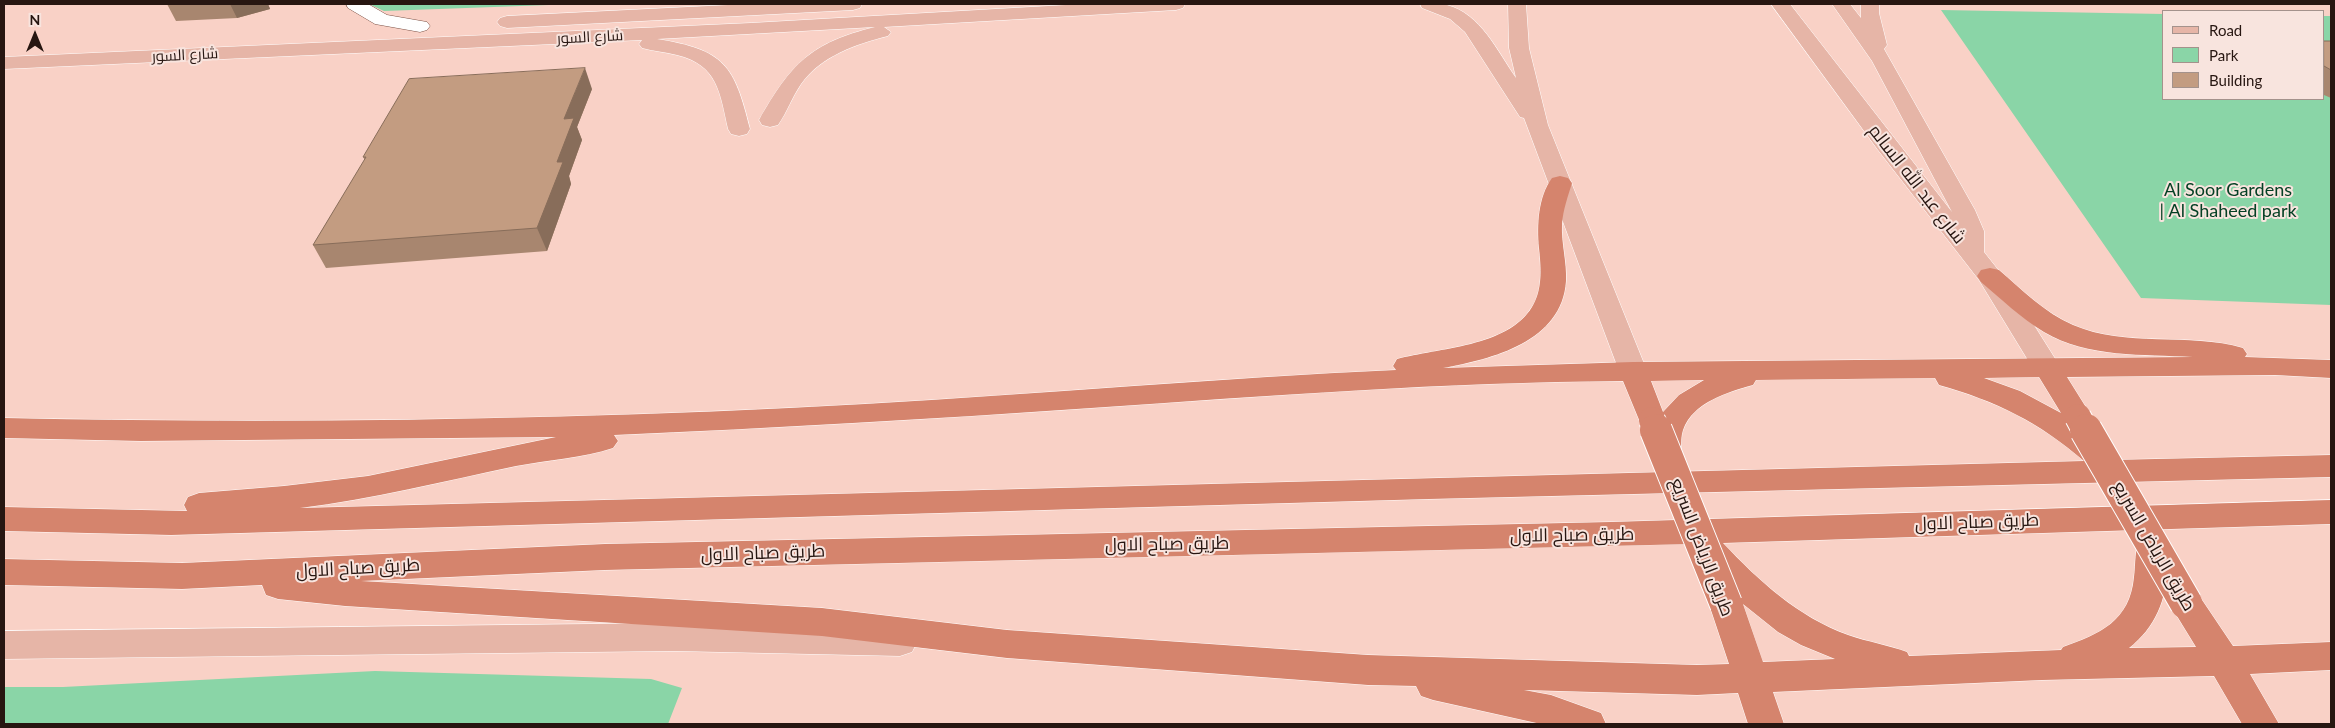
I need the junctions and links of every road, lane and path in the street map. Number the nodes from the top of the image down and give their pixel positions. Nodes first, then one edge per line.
1 (355, 4) edge
2 (691, 4) edge
3 (853, 4) edge
4 (1176, 4) edge
5 (1429, 4) edge
6 (1517, 4) edge
7 (1780, 4) edge
8 (1841, 4) edge
9 (1870, 4) edge
10 (618, 16) junction
11 (977, 16) junction
12 (420, 26) junction
13 (588, 37) junction
14 (8, 47) edge
15 (1882, 61) junction
16 (4, 63) edge
17 (770, 120) dead end
18 (1537, 125) junction
19 (739, 128) dead end
20 (1560, 183) junction
21 (1972, 252) junction
22 (1990, 276) junction
23 (2275, 366) junction
24 (2047, 368) junction
25 (1868, 369) junction
26 (2331, 369) edge
27 (1789, 370) junction
28 (1633, 371) junction
29 (1324, 383) junction
30 (863, 414) junction
31 (1664, 418) junction
32 (2068, 420) junction
33 (4, 428) edge
34 (2331, 466) edge
35 (2331, 512) edge
36 (4, 519) edge
37 (53, 520) junction
38 (2152, 545) junction
39 (4, 572) edge
40 (182, 576) junction
41 (1737, 598) junction
42 (1007, 644) junction
43 (4, 645) edge
44 (2331, 656) edge
45 (2224, 661) junction
46 (2042, 665) junction
47 (1368, 670) junction
48 (1941, 670) junction
49 (1751, 679) junction
50 (1588, 724) edge
51 (1766, 724) edge
52 (2261, 724) edge

1 - 12 street
2 - 10 main road
3 - 10 main road, شارع السور
4 - 11 main road, شارع السور
5 - 18 main road
6 - 18 main road
7 - 21 main road, شارع عبد الله السالم
8 - 15 main road
9 - 15 main road
10 - 12 main road, شارع السور
11 - 13 main road, شارع السور
11 - 17 main road
12 - 14 main road, شارع السور
13 - 16 main road, شارع السور
13 - 19 main road
15 - 21 main road
18 - 20 main road
20 - 28 main road
20 - 29 highway
21 - 22 main road, شارع عبد الله السالم
22 - 23 highway
22 - 24 main road, شارع عبد الله السالم
23 - 24 highway
23 - 26 highway
24 - 25 highway
24 - 32 highway, طريق الرياض السريع
25 - 27 highway
25 - 32 highway
27 - 28 highway
27 - 31 highway
28 - 29 highway
28 - 31 highway, طريق الرياض السريع
29 - 30 highway
30 - 33 highway
30 - 37 highway
31 - 41 highway, طريق الرياض السريع, bridge
32 - 38 highway, طريق الرياض السريع, bridge
34 - 37 highway
35 - 40 highway, طريق صباح الاول
36 - 37 highway
38 - 45 highway, طريق الرياض السريع, bridge
38 - 46 highway
39 - 40 highway, طريق صباح الاول
40 - 42 highway
41 - 48 highway
41 - 49 highway, طريق الرياض السريع
42 - 43 main road
42 - 47 highway
44 - 45 highway
45 - 46 highway
45 - 52 highway, طريق الرياض السريع
46 - 48 highway
47 - 49 highway
47 - 50 highway
48 - 49 highway
49 - 51 highway, طريق الرياض السريع

